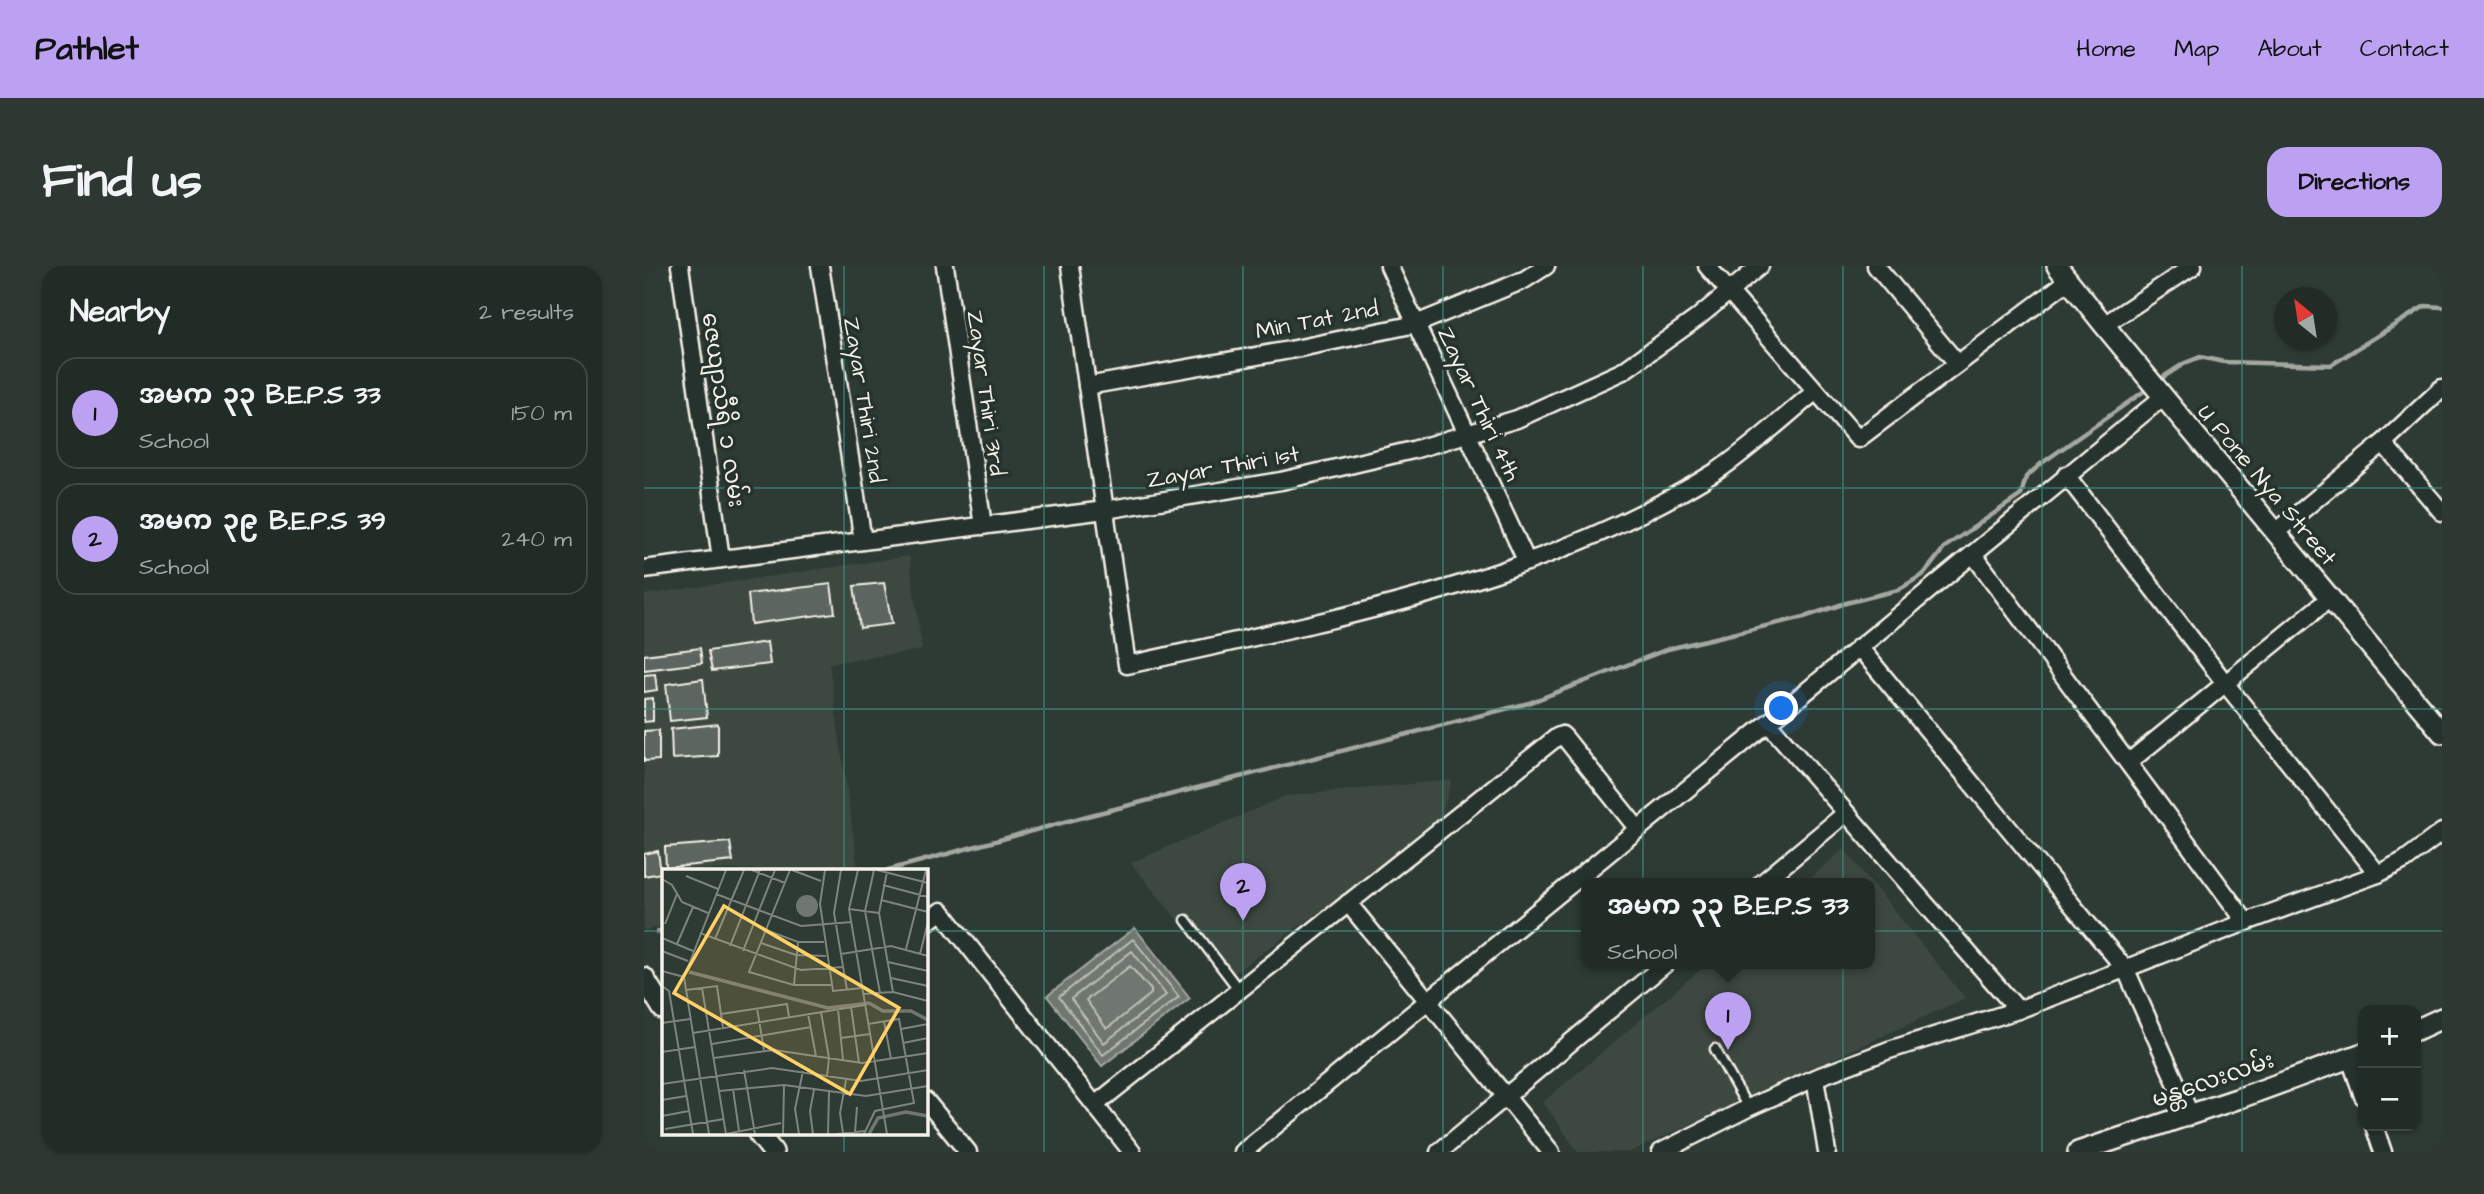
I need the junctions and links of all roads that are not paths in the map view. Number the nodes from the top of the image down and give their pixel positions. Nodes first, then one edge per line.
1 (680, 266) edge
2 (820, 266) edge
3 (945, 266) edge
4 (1070, 266) edge
5 (1389, 266) edge
6 (1546, 266) edge
7 (1707, 266) edge
8 (1760, 266) edge
9 (1876, 266) edge
10 (2193, 266) edge
11 (2063, 273) edge
12 (1729, 293) junction
13 (1416, 324) junction
14 (2104, 325) junction
15 (1957, 363) junction
16 (1087, 386) junction
17 (2442, 388) edge
18 (1815, 391) junction
19 (2163, 397) junction
20 (1467, 434) junction
21 (2383, 443) junction
22 (2066, 475) junction
23 (1105, 510) junction
24 (2442, 512) edge
25 (983, 526) junction
26 (2275, 533) junction
27 (863, 541) junction
28 (1973, 554) junction
29 (721, 559) junction
30 (1527, 562) junction
31 (644, 569) edge
32 (2330, 598) junction
33 (1859, 647) junction
34 (2225, 683) junction
35 (1768, 723) junction
36 (2442, 733) edge
37 (2129, 762) junction
38 (1846, 813) junction
39 (1637, 828) junction
40 (2442, 832) edge
41 (2378, 874) junction
42 (1768, 878) edge
43 (1348, 903) junction
44 (1186, 920) dead end
45 (928, 921) edge
46 (2246, 922) junction
47 (1659, 969) edge
48 (2126, 970) junction
49 (646, 986) edge
50 (1239, 990) junction
51 (1427, 1000) junction
52 (662, 1008) edge
53 (2018, 1010) junction
54 (2442, 1018) edge
55 (2421, 1028) edge
56 (1715, 1049) dead end
57 (2357, 1056) edge
58 (1815, 1079) junction
59 (1506, 1097) junction
60 (928, 1103) edge
61 (1095, 1105) junction
62 (1748, 1108) junction
63 (2190, 1114) junction
64 (2376, 1131) edge
65 (760, 1135) edge
66 (774, 1152) edge
67 (968, 1152) edge
68 (1132, 1152) edge
69 (1243, 1152) edge
70 (1439, 1152) edge
71 (1551, 1152) edge
72 (1661, 1152) edge
73 (1826, 1152) edge
74 (2078, 1152) edge
75 (2383, 1152) edge

1 - 29 street, ဇေယျာသီရိ ၁ လမ်း
2 - 27 street, Zayar Thiri 2nd
3 - 25 street, Zayar Thiri 3rd
4 - 16 street
5 - 13 street, Zayar Thiri 4th
6 - 13 street, Min Tat 2nd
7 - 12 street
8 - 12 street, Zayar Thiri 1st
9 - 15 street
10 - 14 street
11 - 14 street, U Pone Nya Street
11 - 15 street
12 - 18 street
12 - 20 street, Zayar Thiri 1st
13 - 16 street, Min Tat 2nd
13 - 20 street, Zayar Thiri 4th
14 - 19 street, U Pone Nya Street
15 - 18 street
16 - 23 street
17 - 21 street
18 - 30 street
19 - 22 street
19 - 26 street, U Pone Nya Street
20 - 23 street, Zayar Thiri 1st
20 - 30 street, Zayar Thiri 4th
21 - 24 street
21 - 26 street
22 - 28 street
22 - 34 street
23 - 25 street, Zayar Thiri 1st
23 - 30 street
25 - 27 street, Zayar Thiri 1st
26 - 32 street, U Pone Nya Street
27 - 29 street, Zayar Thiri 1st
28 - 33 street
28 - 37 street
29 - 31 street, Zayar Thiri 1st
32 - 34 street
32 - 36 street, U Pone Nya Street
33 - 35 street
33 - 48 street
34 - 37 street
34 - 41 street
35 - 38 street
35 - 39 street
37 - 46 street
38 - 42 street
38 - 53 street
39 - 43 street
39 - 51 street
40 - 41 street
41 - 46 street
43 - 50 street
43 - 51 street
44 - 50 lane
45 - 61 street
46 - 48 street
47 - 59 street
48 - 53 street
48 - 63 street
49 - 52 street
50 - 61 street
51 - 59 street
51 - 69 street
53 - 58 street
54 - 55 street
56 - 62 lane
57 - 63 street, မန္တလေးလမ်း
58 - 62 street
58 - 73 street
59 - 70 street
59 - 71 street
60 - 67 street
61 - 68 street
62 - 72 street
63 - 74 street, မန္တလေးလမ်း
64 - 75 street
65 - 66 street

